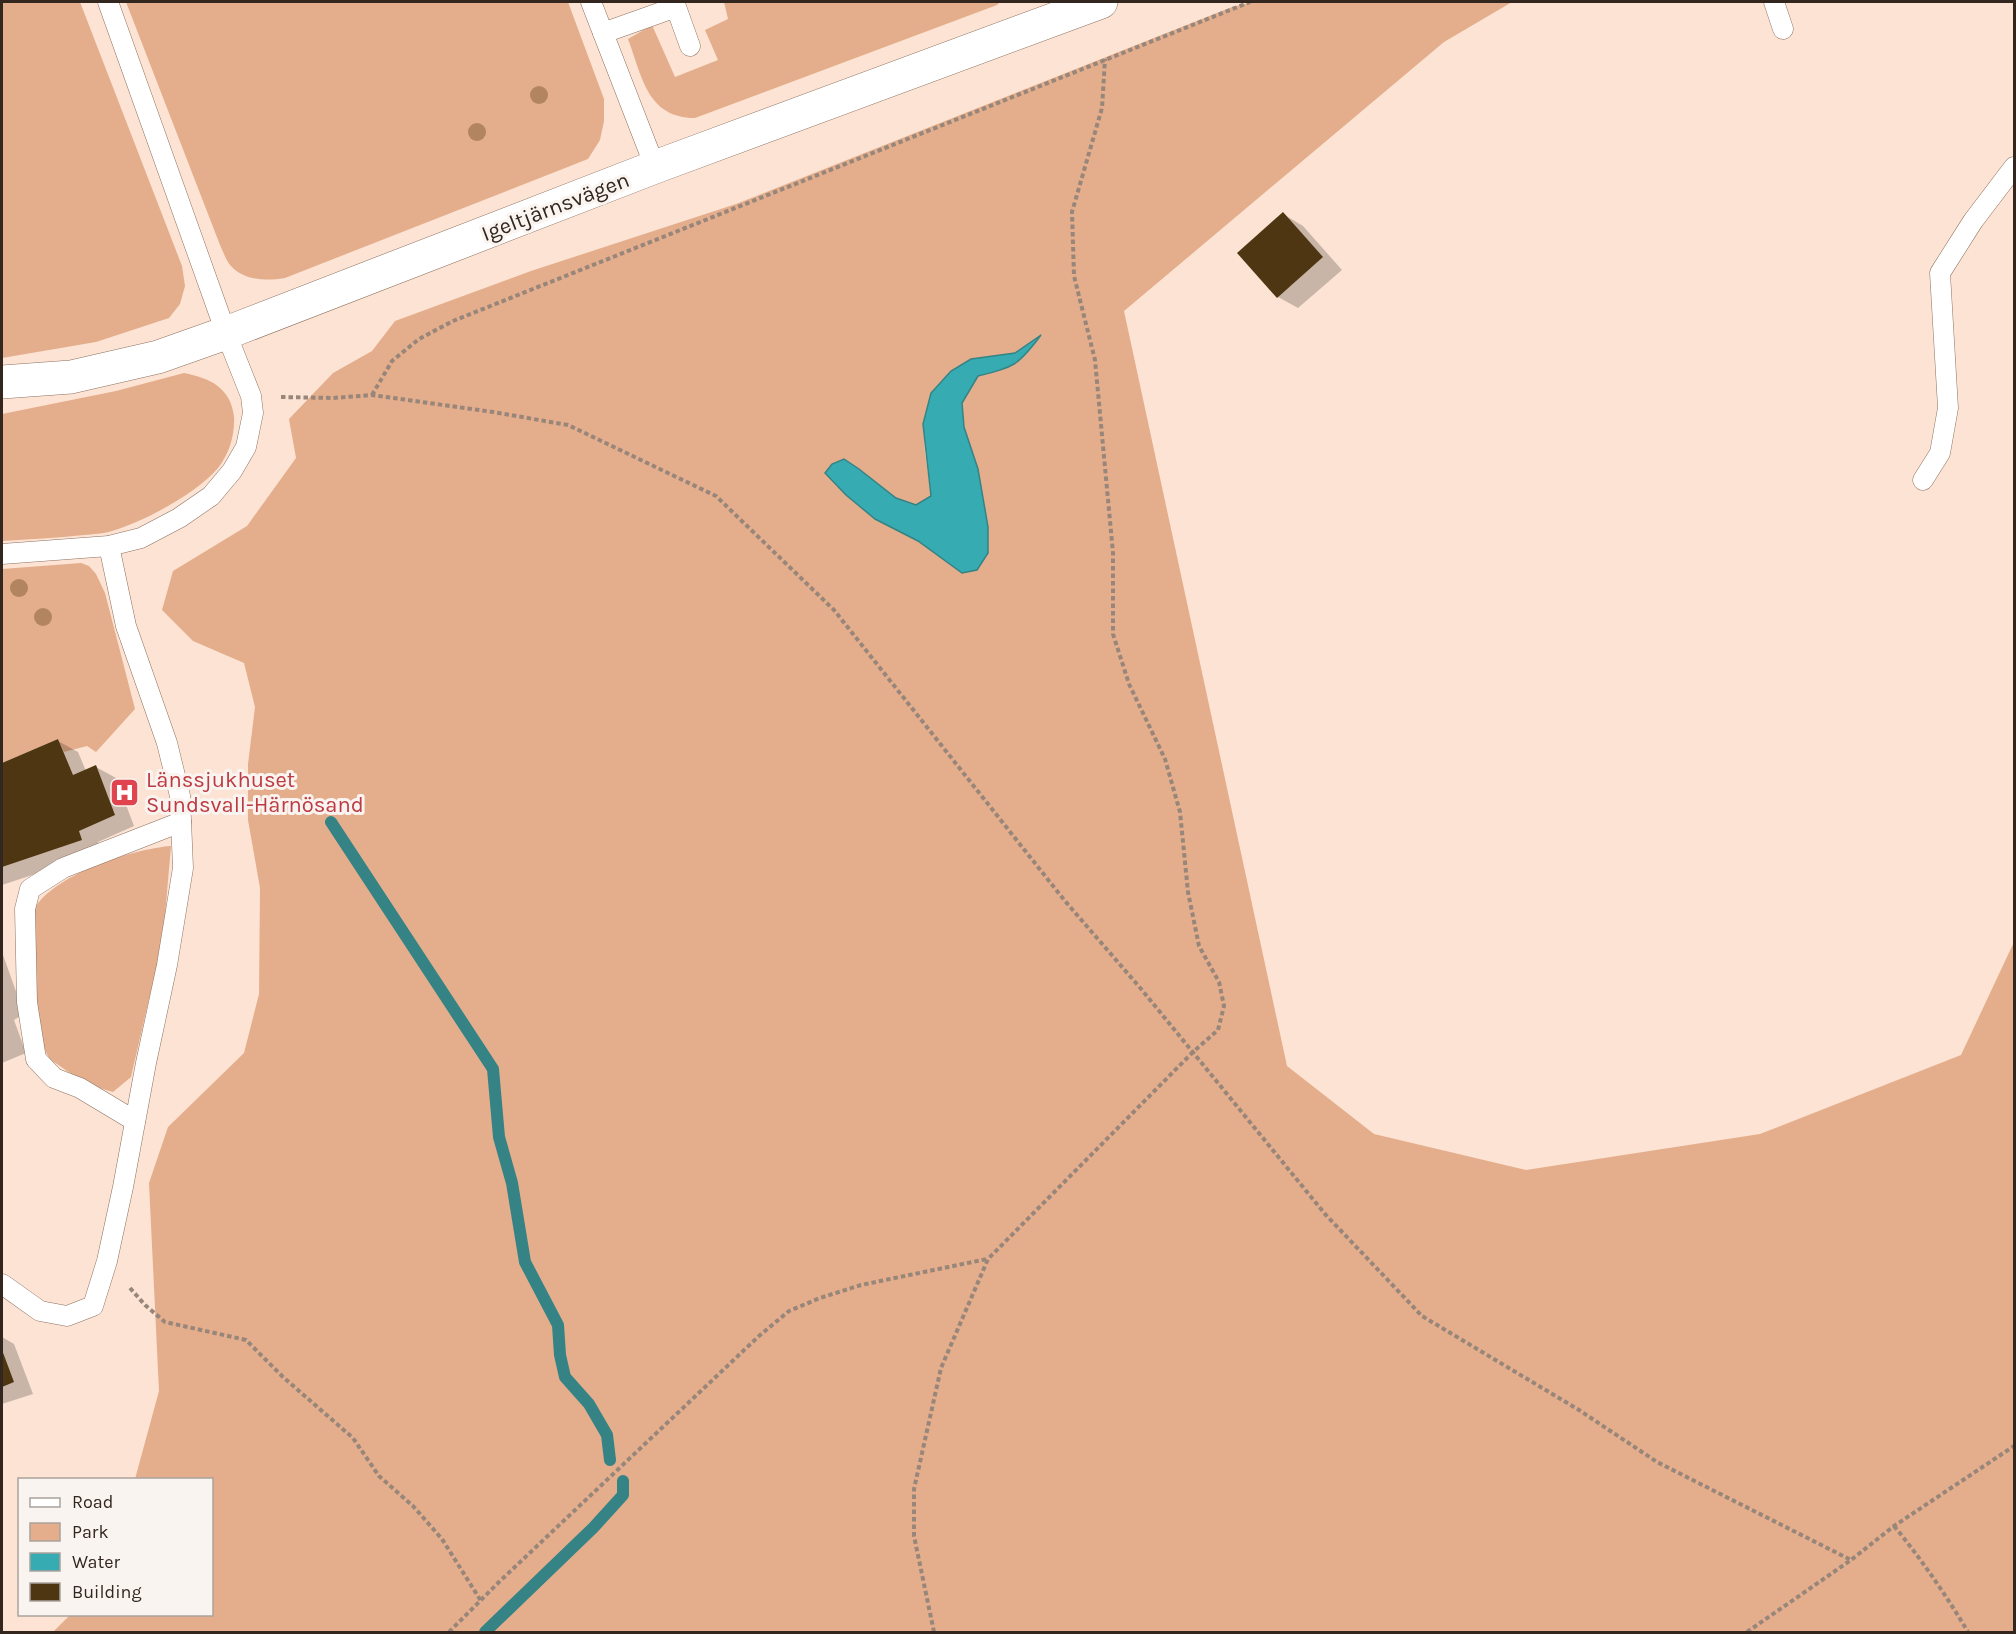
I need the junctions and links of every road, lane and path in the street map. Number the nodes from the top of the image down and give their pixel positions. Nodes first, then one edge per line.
1 (108, 2) edge
2 (591, 2) edge
3 (1101, 2) edge
4 (1250, 2) edge
5 (1774, 2) edge
6 (1783, 29) dead end
7 (603, 33) junction
8 (690, 46) dead end
9 (1105, 59) junction
10 (655, 167) junction
11 (2014, 167) edge
12 (226, 333) junction
13 (2, 382) edge
14 (372, 395) junction
15 (251, 396) junction
16 (1923, 480) dead end
17 (109, 546) junction
18 (2, 554) edge
19 (181, 822) junction
20 (1193, 1052) junction
21 (135, 1121) junction
22 (988, 1259) junction
23 (107, 1261) junction
24 (2, 1284) edge
25 (2014, 1446) edge
26 (1894, 1526) junction
27 (1851, 1560) junction
28 (481, 1601) junction
29 (449, 1632) edge
30 (934, 1632) edge
31 (1747, 1632) edge
32 (1968, 1632) edge

1 - 12 lane
2 - 7 lane
3 - 10 street, Igeltjärnsvägen
4 - 9 path
5 - 6 lane
7 - 8 lane
7 - 10 lane
9 - 14 path
9 - 20 path
10 - 12 street, Igeltjärnsvägen
11 - 16 lane
12 - 13 street, Igeltjärnsvägen
12 - 15 lane
14 - 15 path
14 - 20 path
15 - 17 lane
17 - 18 lane
17 - 19 lane
19 - 21 lane
19 - 21 lane
20 - 22 path
20 - 27 path
21 - 23 lane
22 - 28 path
22 - 30 path
23 - 24 lane
23 - 28 path
25 - 26 path
26 - 27 path
26 - 32 path
27 - 31 path
28 - 29 path

